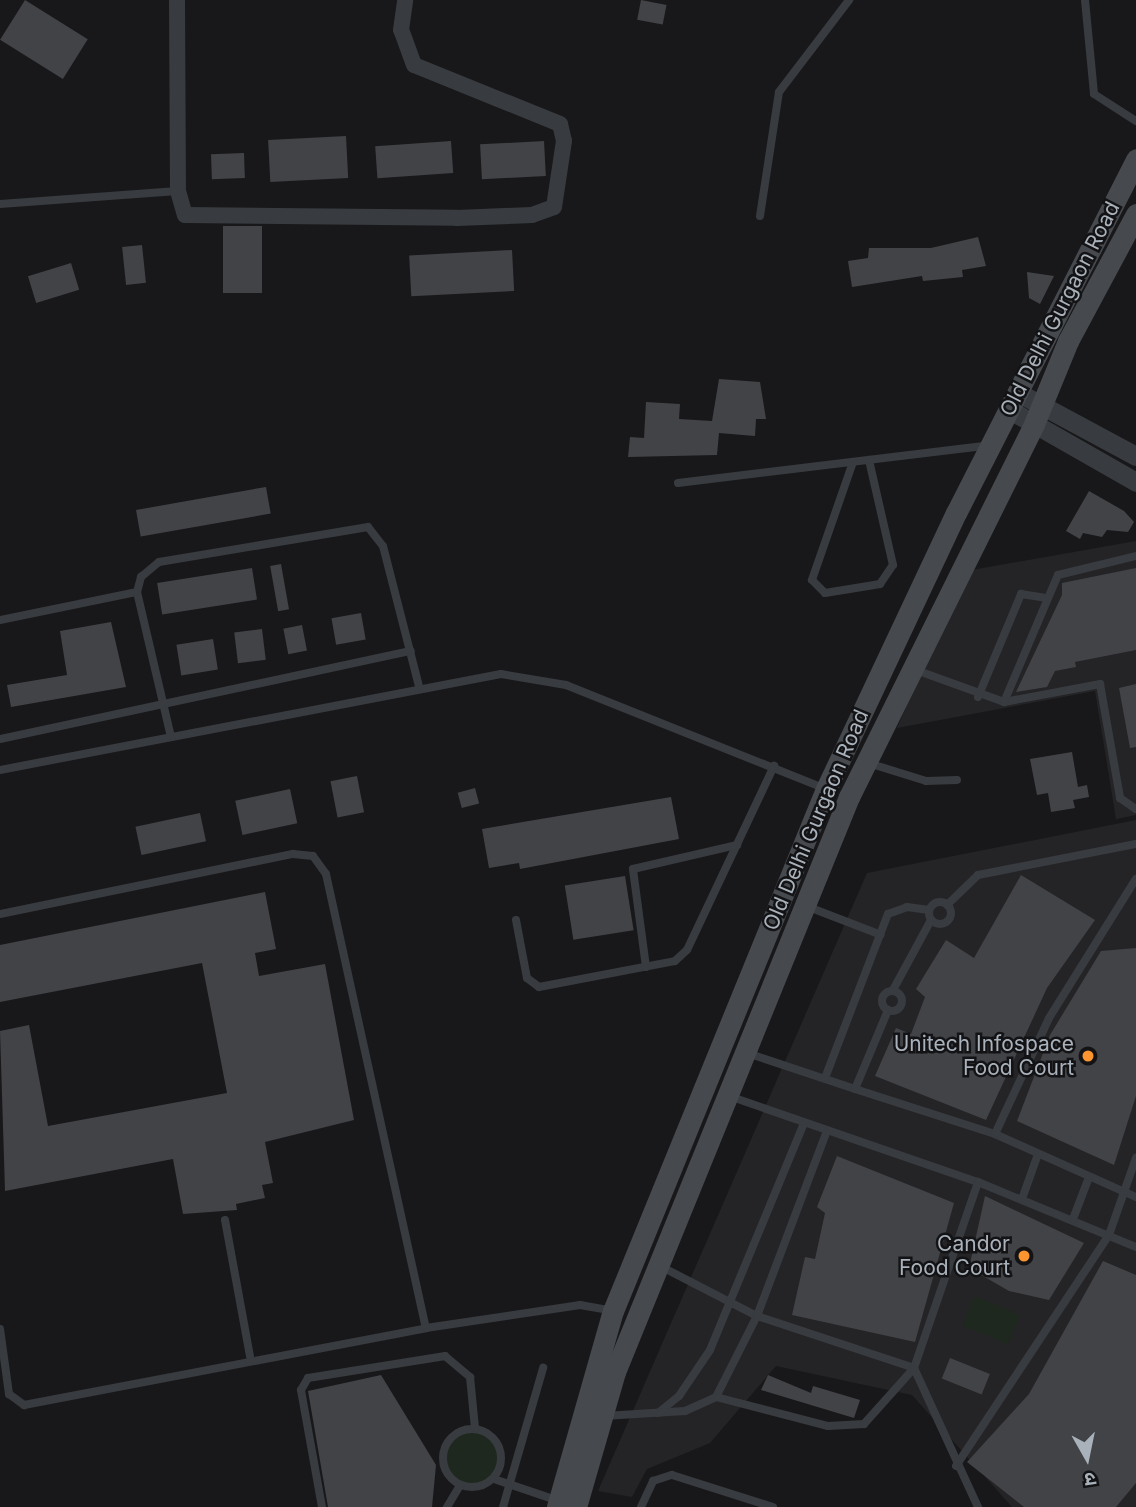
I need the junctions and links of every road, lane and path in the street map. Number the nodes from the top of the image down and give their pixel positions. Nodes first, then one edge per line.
1 (177, 0) edge
2 (405, 0) edge
3 (849, 0) edge
4 (1085, 0) edge
5 (1136, 121) edge
6 (1136, 159) edge
7 (178, 191) junction
8 (0, 204) edge
9 (1136, 214) edge
10 (760, 216) dead end
11 (1014, 401) junction
12 (1044, 404) junction
13 (1034, 424) junction
14 (992, 445) junction
15 (1136, 456) edge
16 (869, 460) junction
17 (853, 462) junction
18 (1136, 482) edge
19 (678, 483) dead end
20 (1136, 556) edge
21 (137, 592) junction
22 (1046, 598) junction
23 (0, 620) edge
24 (411, 651) junction
25 (913, 669) junction
26 (419, 686) junction
27 (978, 696) junction
28 (1004, 702) junction
29 (164, 706) junction
30 (171, 737) junction
31 (0, 739) edge
32 (867, 762) junction
33 (774, 766) junction
34 (0, 770) edge
35 (957, 780) dead end
36 (826, 789) junction
37 (1136, 808) edge
38 (1136, 844) edge
39 (737, 845) junction
40 (1136, 878) edge
41 (803, 905) junction
42 (947, 905) junction
43 (929, 910) junction
44 (0, 914) edge
45 (516, 920) dead end
46 (931, 920) junction
47 (881, 934) junction
48 (646, 967) junction
49 (893, 990) junction
50 (888, 1010) junction
51 (742, 1051) junction
52 (825, 1078) junction
53 (855, 1089) junction
54 (724, 1093) junction
55 (803, 1125) junction
56 (827, 1133) junction
57 (995, 1134) junction
58 (1038, 1154) junction
59 (1136, 1158) edge
60 (1090, 1177) junction
61 (978, 1182) junction
62 (1126, 1194) junction
63 (1136, 1198) edge
64 (1022, 1199) junction
65 (1073, 1219) junction
66 (225, 1220) dead end
67 (1108, 1234) junction
68 (1136, 1247) edge
69 (657, 1265) junction
70 (732, 1302) junction
71 (612, 1311) junction
72 (757, 1317) junction
73 (426, 1328) junction
74 (0, 1329) edge
75 (251, 1361) junction
76 (543, 1368) dead end
77 (914, 1368) junction
78 (605, 1369) junction
79 (716, 1397) junction
80 (658, 1413) junction
81 (600, 1416) junction
82 (475, 1428) junction
83 (956, 1466) junction
84 (494, 1479) junction
85 (460, 1485) junction
86 (510, 1485) junction
87 (564, 1505) edge
88 (322, 1507) edge
89 (447, 1507) edge
90 (503, 1507) edge
91 (641, 1507) edge
92 (773, 1507) edge
93 (978, 1507) edge

1 - 7 street
2 - 7 street
3 - 10 lane
4 - 5 lane
6 - 11 main road, Old Delhi Gurgaon Road
7 - 8 lane
9 - 12 main road, Old Delhi Gurgaon Road
11 - 12 street
11 - 13 street
11 - 14 main road, Old Delhi Gurgaon Road
12 - 13 main road, Old Delhi Gurgaon Road
12 - 15 street
13 - 18 street
13 - 25 main road, Old Delhi Gurgaon Road
14 - 16 lane
14 - 36 main road, Old Delhi Gurgaon Road
16 - 17 lane
16 - 17 lane
17 - 19 lane
20 - 22 lane
21 - 23 lane
21 - 24 lane
21 - 29 lane
22 - 27 lane
22 - 28 lane
24 - 26 lane
24 - 29 lane
25 - 27 lane
25 - 32 main road, Old Delhi Gurgaon Road
26 - 30 lane
26 - 33 lane
27 - 28 lane
28 - 37 lane
29 - 30 lane
29 - 31 lane
30 - 34 lane
32 - 35 lane
32 - 41 main road, Old Delhi Gurgaon Road
33 - 36 lane
33 - 39 lane
36 - 71 main road, Old Delhi Gurgaon Road
38 - 42 lane
39 - 48 lane
39 - 48 lane
40 - 57 lane
41 - 47 lane
41 - 51 main road, Old Delhi Gurgaon Road
42 - 43 lane
42 - 46 lane
43 - 46 lane
43 - 47 lane
44 - 73 lane
45 - 48 lane
46 - 49 lane
47 - 52 lane
49 - 50 lane
49 - 50 lane
50 - 53 lane
51 - 52 lane
51 - 54 main road, Old Delhi Gurgaon Road
52 - 53 lane
53 - 57 lane
54 - 55 lane
54 - 69 main road, Old Delhi Gurgaon Road
55 - 56 lane
55 - 70 lane
56 - 61 lane
56 - 72 lane
57 - 58 lane
58 - 60 lane
58 - 64 lane
59 - 62 lane
60 - 62 lane
60 - 65 lane
61 - 64 lane
61 - 77 lane
62 - 63 lane
62 - 67 lane
64 - 65 lane
65 - 67 lane
66 - 75 lane
67 - 68 lane
67 - 83 lane
69 - 70 lane
69 - 78 main road, Old Delhi Gurgaon Road
70 - 72 lane
70 - 80 lane
71 - 73 lane
71 - 78 main road, Old Delhi Gurgaon Road
72 - 77 lane
72 - 79 lane
73 - 75 lane
74 - 75 lane
76 - 86 lane
77 - 79 lane
77 - 83 lane
78 - 81 main road, Old Delhi Gurgaon Road
78 - 87 main road, Old Delhi Gurgaon Road
79 - 80 lane
80 - 81 lane
81 - 87 main road, Old Delhi Gurgaon Road
82 - 84 lane
82 - 85 lane
82 - 88 lane
83 - 93 lane
84 - 85 lane
84 - 86 lane
85 - 89 lane
86 - 87 lane
86 - 90 lane
91 - 92 lane

